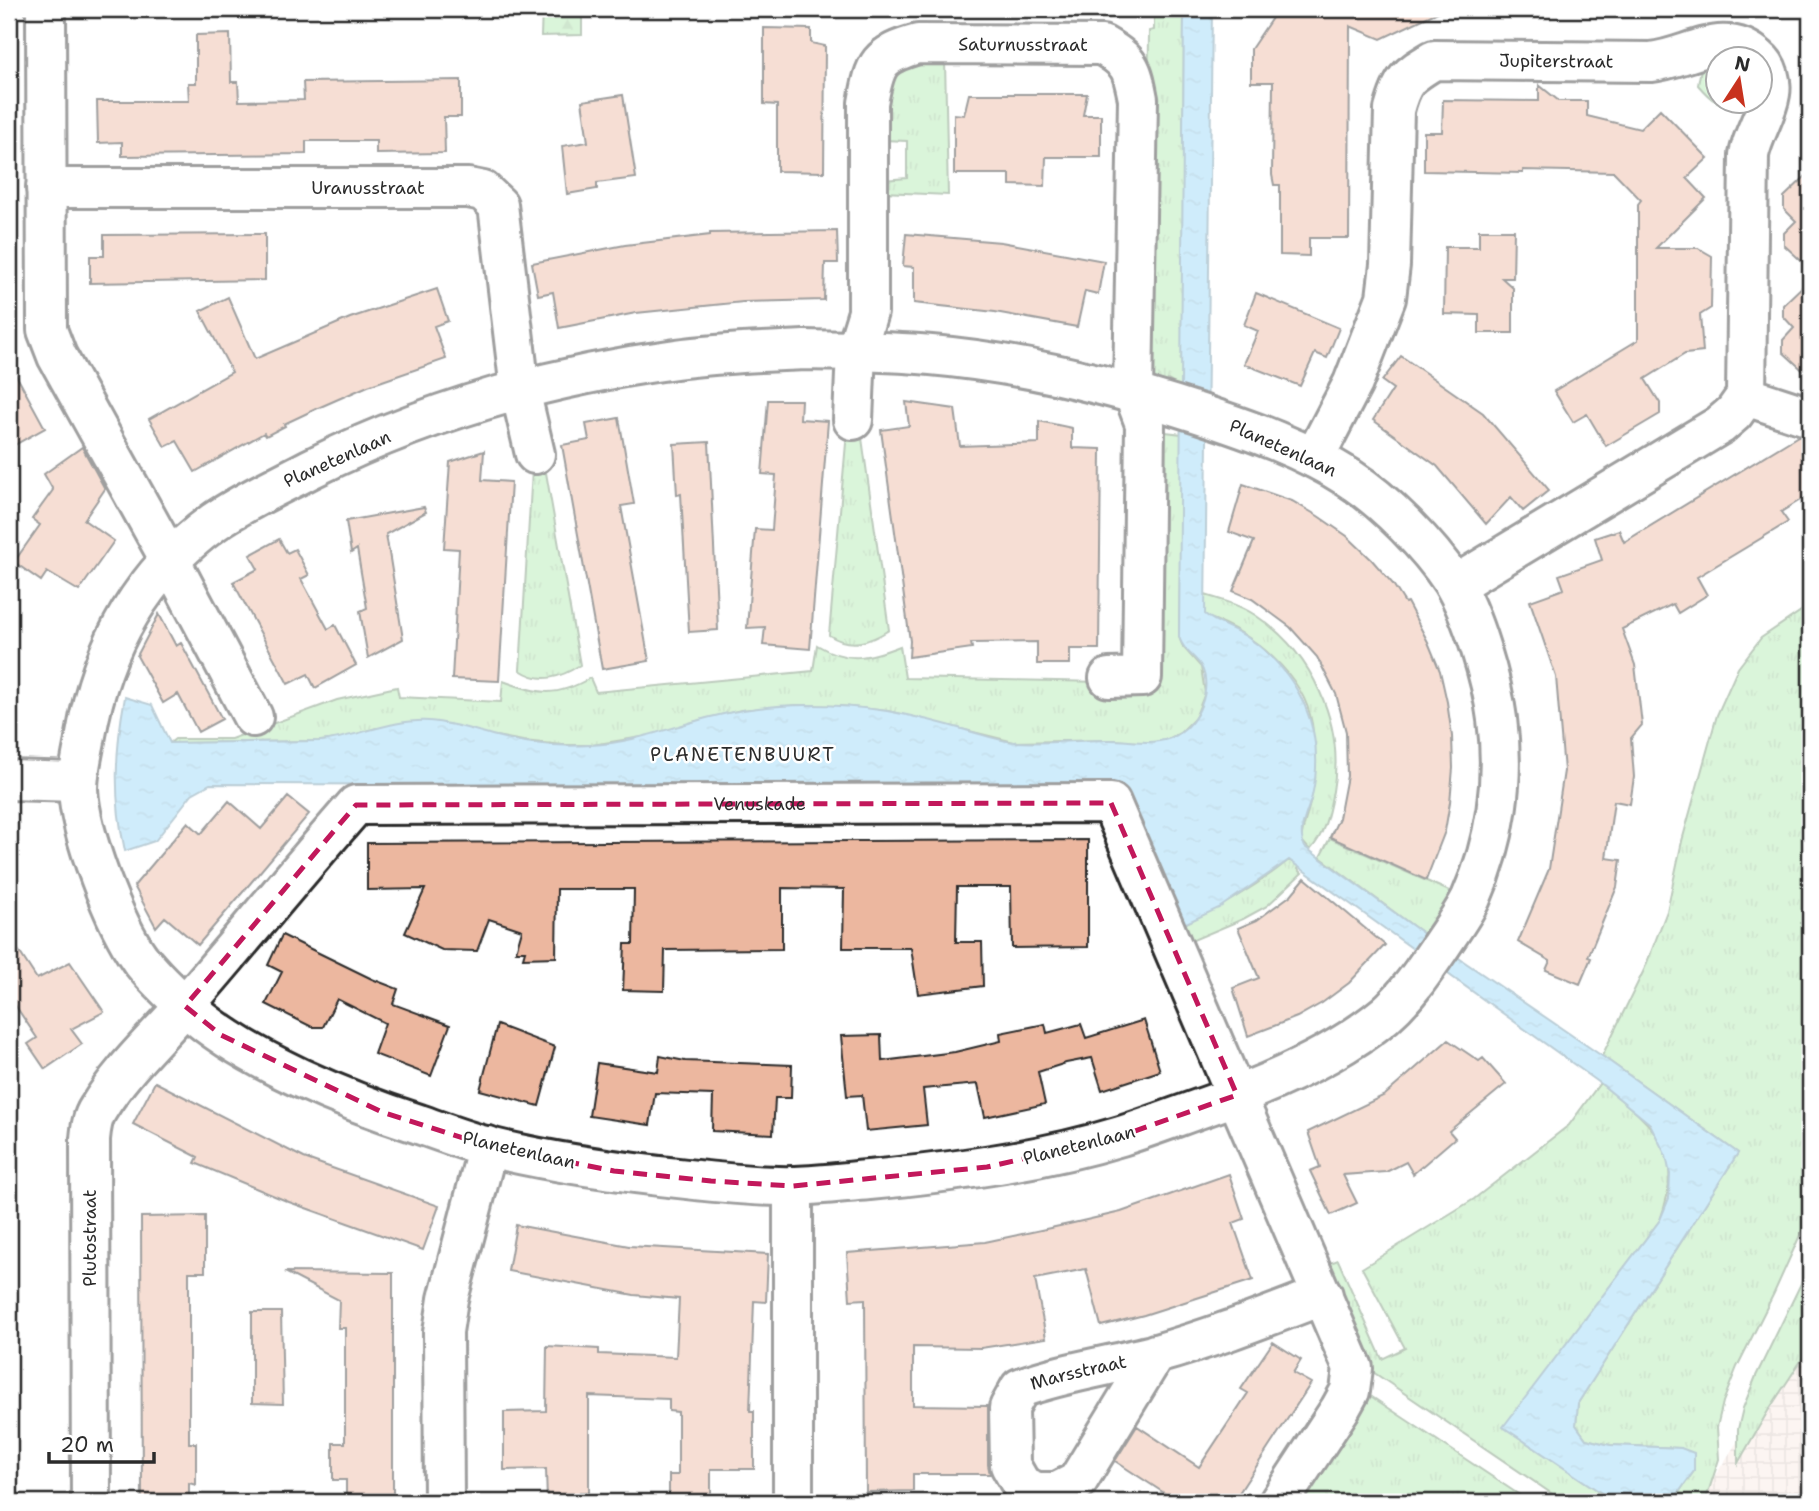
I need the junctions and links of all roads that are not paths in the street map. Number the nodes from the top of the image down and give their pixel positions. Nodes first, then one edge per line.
1 (46, 9) edge
2 (46, 188) junction
3 (856, 351) junction
4 (520, 390) junction
5 (1746, 396) junction
6 (1150, 398) junction
7 (1810, 417) edge
8 (853, 420) dead end
9 (535, 454) dead end
10 (1314, 458) junction
11 (170, 560) junction
12 (1455, 584) junction
13 (1109, 678) dead end
14 (253, 718) dead end
15 (9, 780) edge
16 (77, 782) junction
17 (184, 1006) junction
18 (1237, 1095) junction
19 (488, 1146) junction
20 (793, 1186) junction
21 (1323, 1295) junction
22 (1156, 1354) dead end
23 (91, 1502) edge
24 (444, 1502) edge
25 (793, 1502) edge
26 (1279, 1502) edge

1 - 2 street
2 - 4 street, Uranusstraat
2 - 11 street
3 - 4 street, Planetenlaan
3 - 6 street, Planetenlaan
3 - 6 street, Saturnusstraat
3 - 8 street
4 - 9 street
4 - 11 street, Planetenlaan
5 - 7 street
5 - 10 street, Jupiterstraat
5 - 12 street
6 - 10 street, Planetenlaan
6 - 13 street
10 - 12 street, Planetenlaan
11 - 14 street
11 - 16 street, Planetenlaan
12 - 18 street, Planetenlaan
15 - 16 street
16 - 17 street, Planetenlaan
17 - 18 street, Venuskade
17 - 19 street, Planetenlaan
17 - 23 street, Plutostraat
18 - 20 street, Planetenlaan
18 - 21 street
19 - 20 street, Planetenlaan
19 - 24 street
20 - 25 street
21 - 22 street
21 - 26 street

